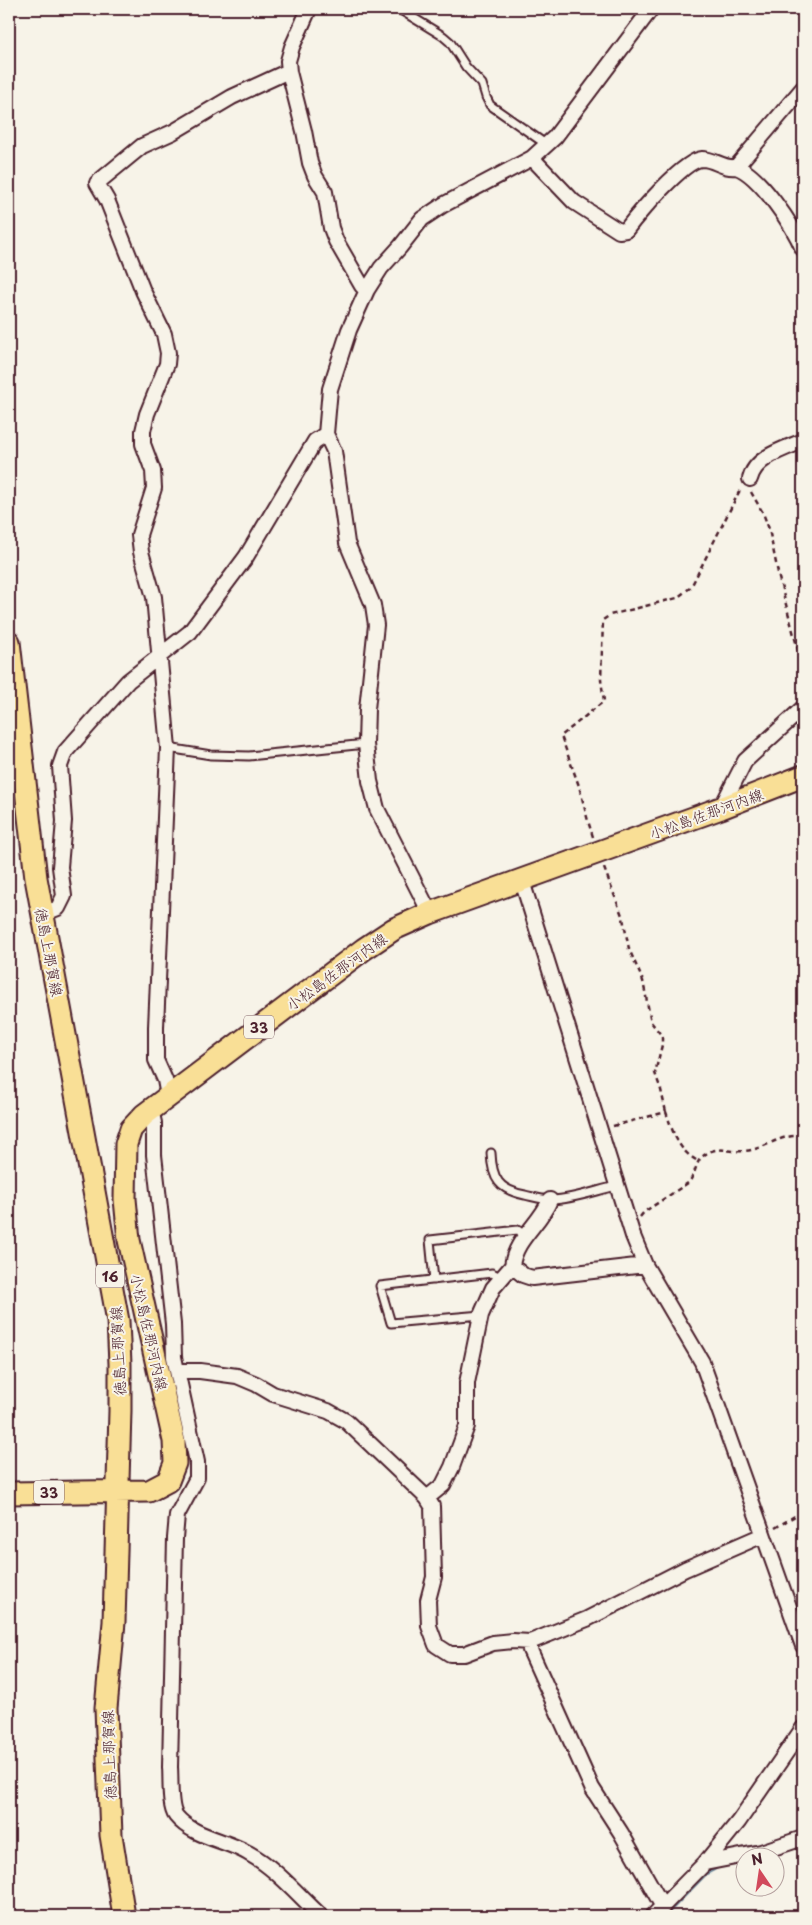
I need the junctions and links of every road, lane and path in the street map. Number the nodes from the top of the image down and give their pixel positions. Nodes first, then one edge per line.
1 (309, 9) edge
2 (399, 9) edge
3 (651, 9) edge
4 (289, 72) junction
5 (803, 88) edge
6 (547, 145) junction
7 (532, 158) junction
8 (736, 167) junction
9 (803, 249) edge
10 (366, 290) junction
11 (326, 434) junction
12 (803, 441) edge
13 (750, 479) junction
14 (9, 642) edge
15 (160, 657) junction
16 (803, 669) edge
17 (803, 708) edge
18 (366, 744) junction
19 (168, 748) junction
20 (803, 776) edge
21 (721, 808) junction
22 (598, 851) junction
23 (522, 881) junction
24 (430, 913) junction
25 (43, 914) junction
26 (160, 1103) junction
27 (666, 1112) junction
28 (599, 1130) junction
29 (803, 1136) edge
30 (491, 1153) dead end
31 (698, 1161) junction
32 (616, 1186) junction
33 (550, 1200) junction
34 (526, 1234) junction
35 (632, 1236) junction
36 (645, 1265) junction
37 (512, 1266) junction
38 (502, 1278) junction
39 (434, 1280) junction
40 (481, 1315) junction
41 (177, 1371) junction
42 (117, 1492) junction
43 (9, 1493) edge
44 (427, 1498) junction
45 (803, 1512) edge
46 (763, 1535) junction
47 (530, 1642) junction
48 (803, 1646) edge
49 (803, 1728) edge
50 (803, 1838) edge
51 (705, 1863) junction
52 (658, 1911) edge
53 (124, 1916) edge
54 (321, 1916) edge

1 - 4 street
2 - 6 lane
3 - 6 street
4 - 10 street
4 - 15 street
5 - 8 street
6 - 7 street
7 - 8 street
7 - 10 street
8 - 9 street
10 - 11 street
11 - 15 street
11 - 18 street
12 - 13 street
13 - 16 path
13 - 22 path
14 - 25 main road, 徳島上那賀線 / 16
15 - 19 street
15 - 25 street
17 - 21 street
18 - 19 lane
18 - 24 street
19 - 26 street
20 - 21 main road, 小松島佐那河内線 / 33
21 - 22 main road, 小松島佐那河内線 / 33
22 - 23 main road, 小松島佐那河内線 / 33
22 - 27 path
23 - 24 main road, 小松島佐那河内線 / 33
23 - 28 street
24 - 26 main road, 小松島佐那河内線 / 33
25 - 42 main road, 徳島上那賀線 / 16
26 - 41 street
26 - 42 main road, 小松島佐那河内線 / 33
27 - 28 path
27 - 31 path
28 - 32 street
29 - 31 path
30 - 33 lane
31 - 35 path
32 - 33 lane
32 - 35 street
33 - 34 street
34 - 37 street
34 - 39 lane
35 - 36 street
36 - 37 street
36 - 46 street
37 - 38 street
38 - 39 lane
38 - 40 street
39 - 40 lane
40 - 44 street
41 - 44 street
41 - 54 street
42 - 43 main road, 小松島佐那河内線 / 33
42 - 53 main road, 徳島上那賀線 / 16
44 - 47 street
45 - 46 path
46 - 47 street
46 - 48 street
47 - 52 street
49 - 51 street
50 - 51 street
51 - 52 street

